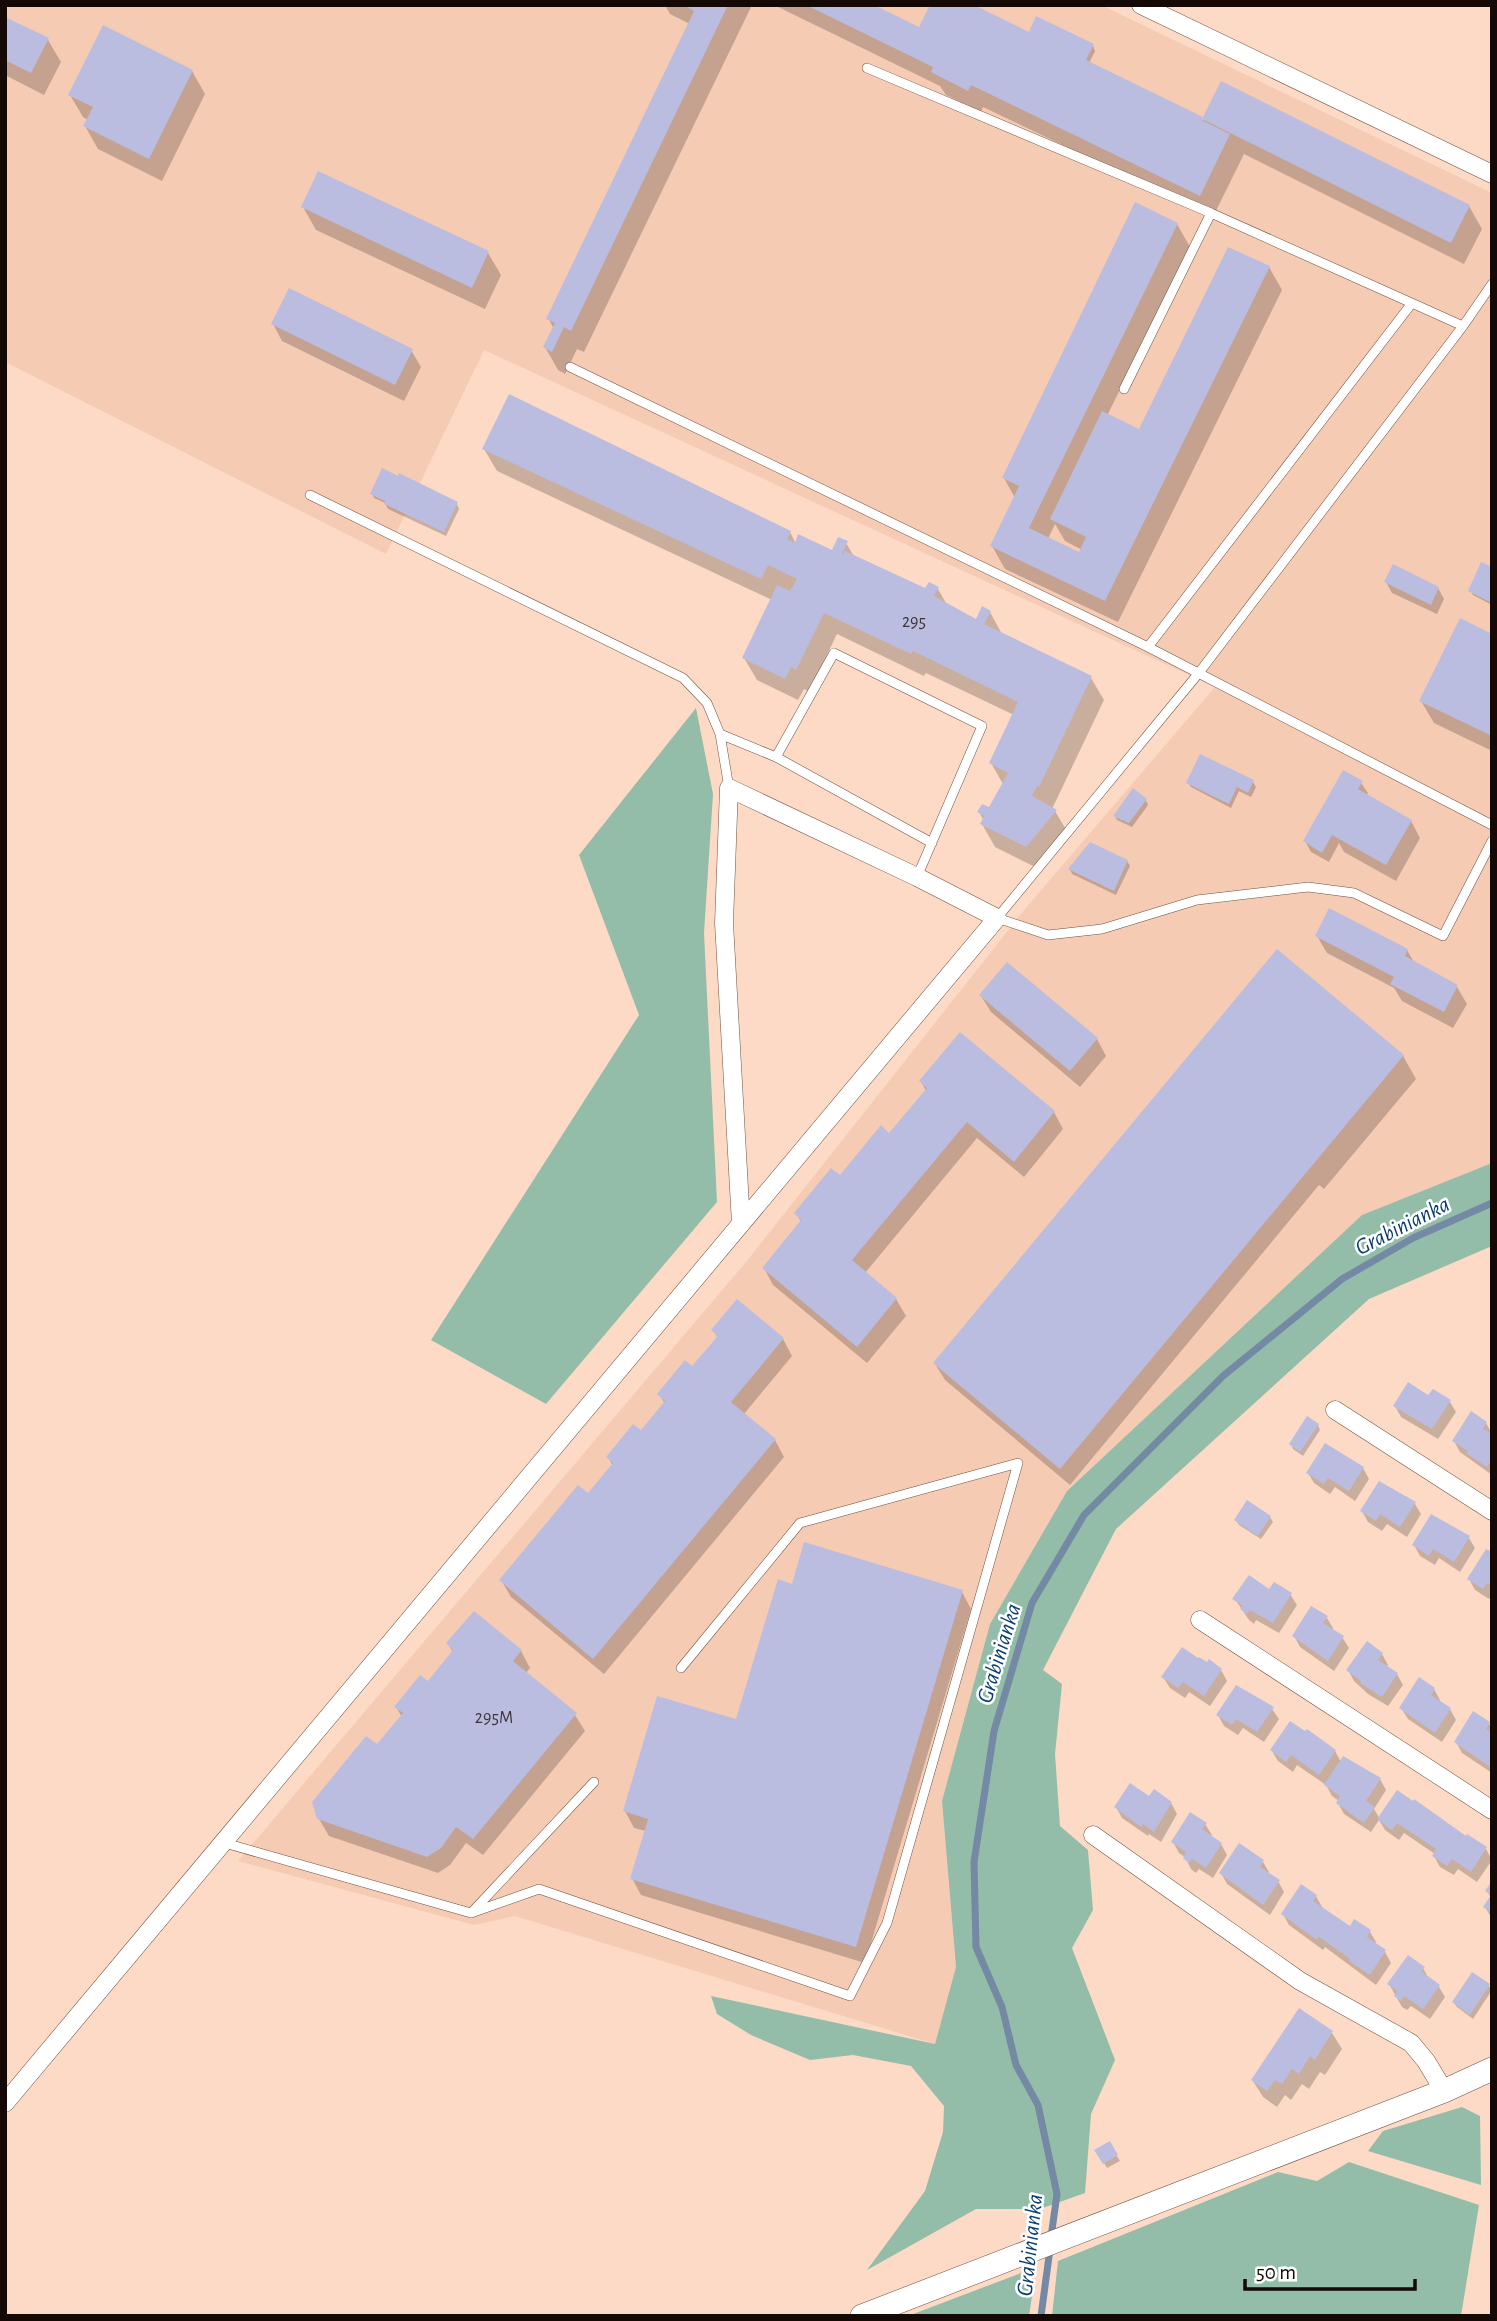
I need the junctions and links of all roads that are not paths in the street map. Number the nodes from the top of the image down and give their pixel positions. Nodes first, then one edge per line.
1 (1141, 5) edge
2 (867, 68) dead end
3 (1492, 174) edge
4 (1211, 214) junction
5 (1492, 284) edge
6 (1412, 303) junction
7 (1463, 326) junction
8 (570, 367) dead end
9 (1124, 389) dead end
10 (310, 495) dead end
11 (1148, 647) junction
12 (1198, 674) junction
13 (720, 734) junction
14 (776, 757) junction
15 (729, 788) junction
16 (1492, 825) edge
17 (1492, 841) edge
18 (932, 843) junction
19 (917, 877) junction
20 (997, 918) junction
21 (741, 1224) junction
22 (1335, 1410) dead end
23 (1492, 1511) edge
24 (1200, 1620) dead end
25 (681, 1668) dead end
26 (594, 1782) dead end
27 (1492, 1810) edge
28 (1093, 1835) dead end
29 (221, 1842) junction
30 (471, 1913) junction
31 (1492, 2069) edge
32 (1444, 2091) junction
33 (5, 2103) edge
34 (862, 2316) edge

1 - 3 street
2 - 4 lane
4 - 6 lane
4 - 9 lane
5 - 7 lane
6 - 7 lane
6 - 11 lane
7 - 12 lane
8 - 11 lane
10 - 13 lane
11 - 12 lane
12 - 16 lane
12 - 20 lane
13 - 14 lane
13 - 15 lane
14 - 18 lane
14 - 18 lane
15 - 19 street
15 - 21 street
17 - 20 lane
18 - 19 lane
19 - 20 street
20 - 21 street
21 - 29 street
22 - 23 street
24 - 27 street
25 - 30 lane
26 - 30 lane
28 - 32 street
29 - 30 lane
29 - 33 street
31 - 32 street
32 - 34 street

